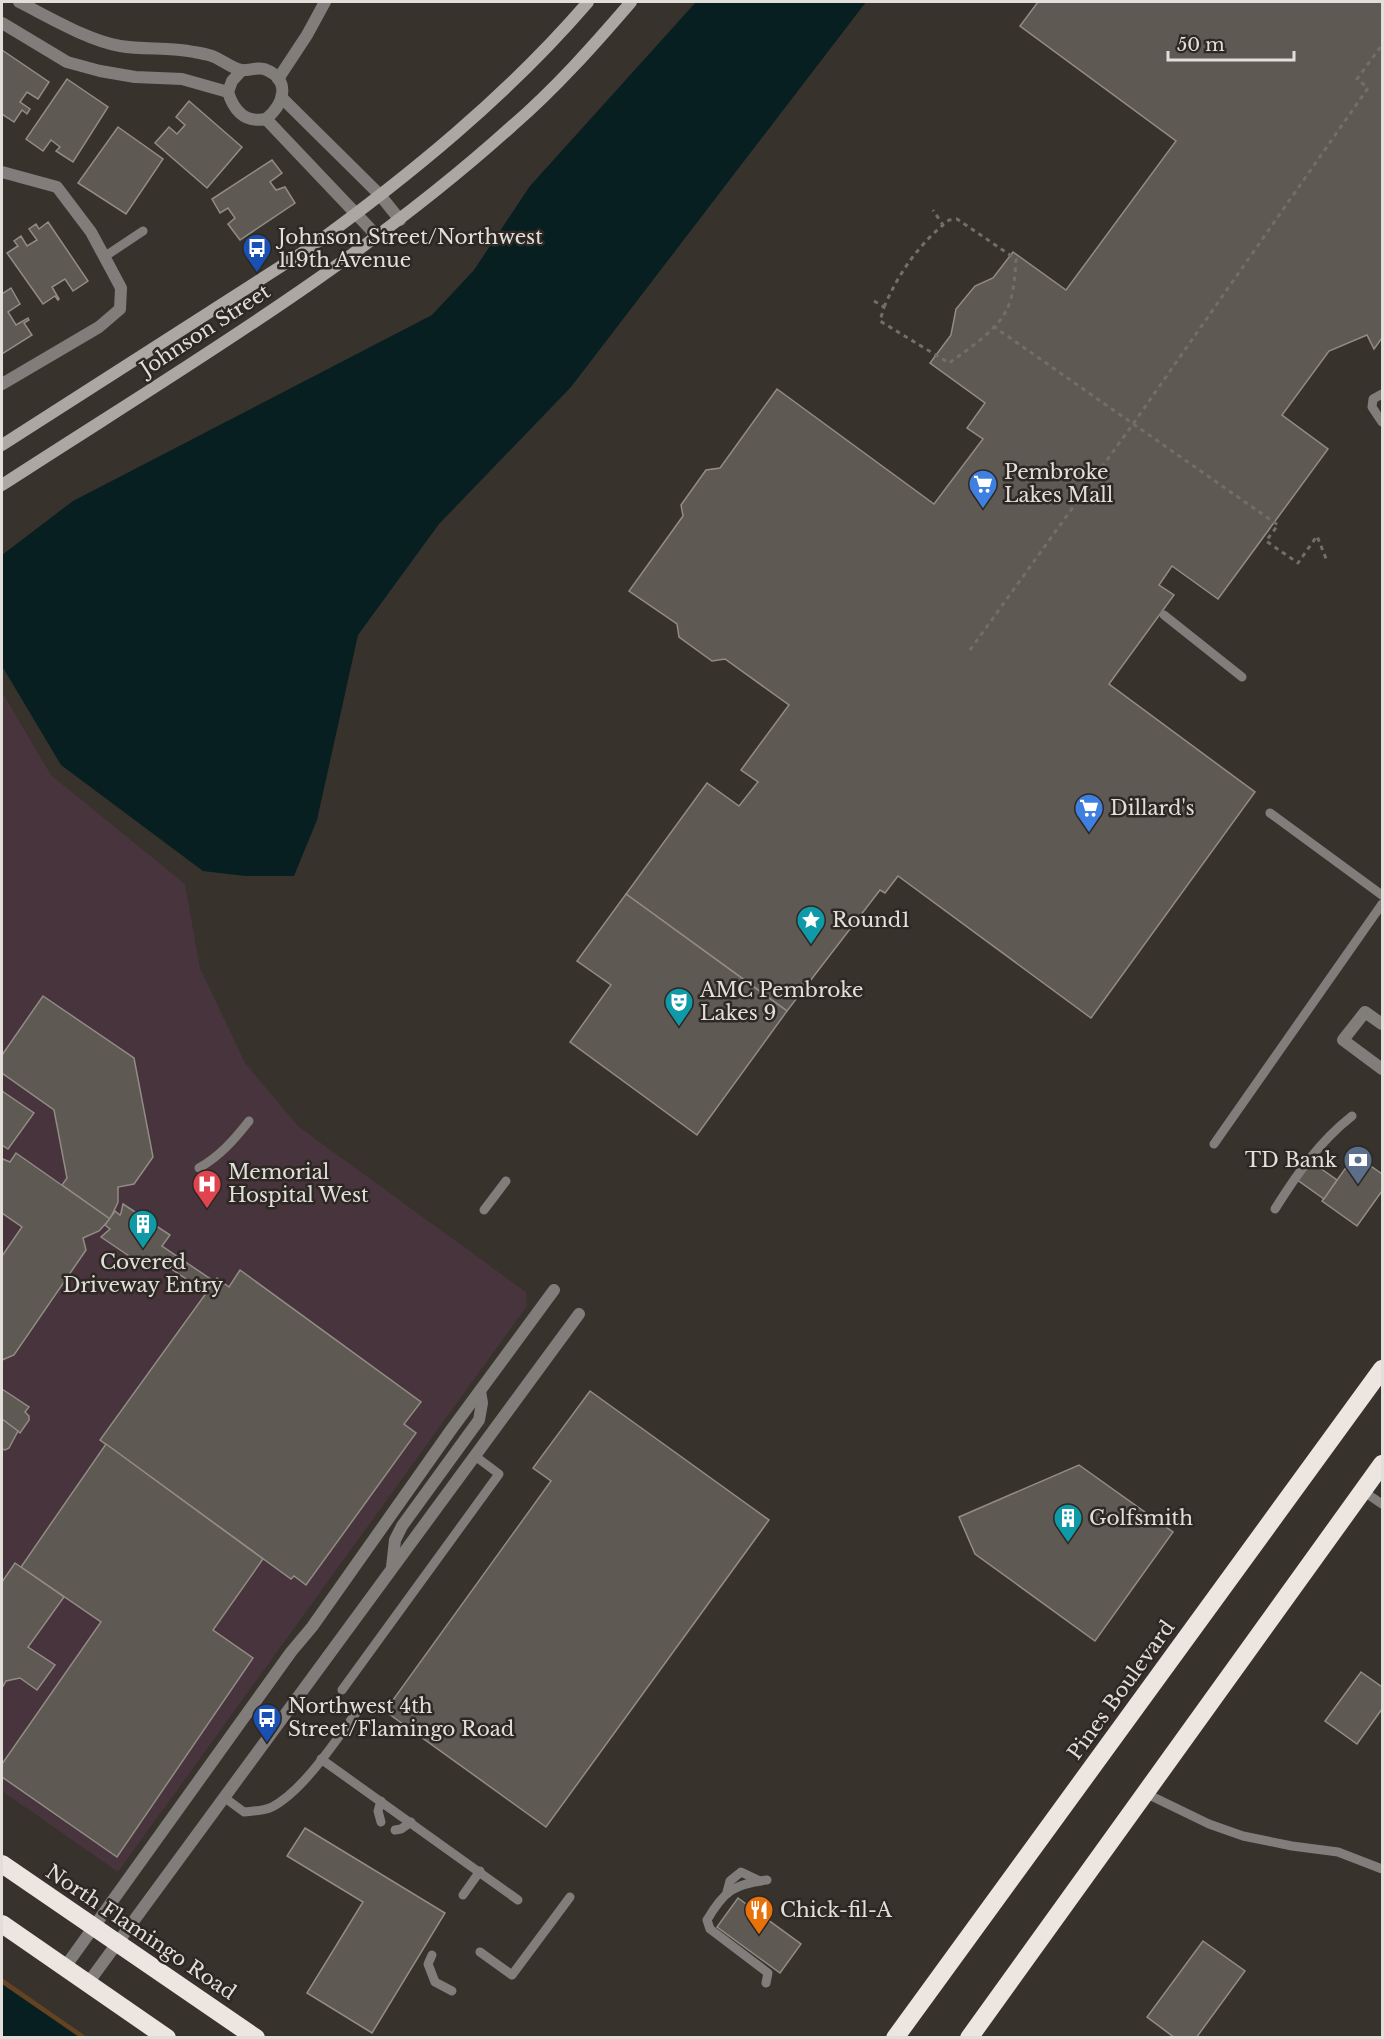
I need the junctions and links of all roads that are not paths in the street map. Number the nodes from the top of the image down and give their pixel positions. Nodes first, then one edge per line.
1 (19, 2) edge
2 (325, 2) edge
3 (588, 2) edge
4 (631, 2) edge
5 (2, 23) edge
6 (242, 70) junction
7 (278, 79) junction
8 (228, 92) junction
9 (282, 98) junction
10 (266, 119) junction
11 (2, 172) edge
12 (380, 195) junction
13 (356, 214) junction
14 (400, 220) junction
15 (143, 231) dead end
16 (378, 237) junction
17 (104, 257) junction
18 (2, 384) edge
19 (1383, 394) edge
20 (1383, 422) edge
21 (2, 445) edge
22 (2, 485) edge
23 (1164, 615) dead end
24 (1242, 677) dead end
25 (1270, 813) dead end
26 (1383, 895) edge
27 (1383, 904) edge
28 (1383, 1024) edge
29 (1383, 1069) edge
30 (1352, 1116) dead end
31 (249, 1121) dead end
32 (1214, 1144) dead end
33 (199, 1168) dead end
34 (506, 1181) dead end
35 (1275, 1209) dead end
36 (484, 1210) dead end
37 (554, 1290) dead end
38 (579, 1314) dead end
39 (1383, 1369) edge
40 (480, 1391) junction
41 (451, 1431) junction
42 (459, 1448) junction
43 (475, 1456) junction
44 (1383, 1464) edge
45 (1363, 1491) junction
46 (1383, 1504) edge
47 (392, 1569) junction
48 (342, 1690) dead end
49 (362, 1705) dead end
50 (321, 1759) junction
51 (1145, 1793) junction
52 (225, 1798) junction
53 (381, 1801) junction
54 (381, 1822) dead end
55 (411, 1822) junction
56 (394, 1830) dead end
57 (2, 1864) edge
58 (1383, 1869) edge
59 (480, 1871) junction
60 (764, 1881) dead end
61 (463, 1895) dead end
62 (570, 1897) dead end
63 (518, 1899) dead end
64 (2, 1924) edge
65 (94, 1927) junction
66 (118, 1943) junction
67 (480, 1952) dead end
68 (432, 1955) dead end
69 (65, 1967) junction
70 (88, 1983) junction
71 (766, 1983) dead end
72 (452, 1991) dead end
73 (167, 2037) edge
74 (256, 2037) edge
75 (895, 2037) edge
76 (969, 2037) edge

1 - 6 street
2 - 7 street
3 - 12 street, Johnson Street
4 - 14 street, Johnson Street
5 - 8 street
6 - 7 street
6 - 8 street
7 - 9 street
8 - 10 street
9 - 10 street
9 - 12 street
10 - 13 street
11 - 17 street
12 - 13 street, Johnson Street
12 - 14 street
13 - 16 street
13 - 21 street, Johnson Street
14 - 16 street, Johnson Street
15 - 17 lane
16 - 22 street, Johnson Street
17 - 18 street
19 - 20 lane
23 - 24 lane
25 - 26 lane
27 - 32 lane
28 - 29 street
30 - 35 lane
31 - 33 lane
34 - 36 lane
37 - 40 street
38 - 43 street
39 - 75 highway, Pines Boulevard
40 - 41 street
40 - 42 street
41 - 42 street
41 - 65 street
42 - 47 street
43 - 47 street
43 - 48 lane
44 - 45 highway
45 - 46 lane
45 - 51 highway
47 - 52 street
49 - 50 lane
50 - 52 lane
50 - 53 lane
51 - 58 lane
51 - 76 highway
52 - 66 street
53 - 54 lane
53 - 55 lane
55 - 56 lane
55 - 59 lane
57 - 65 highway, North Flamingo Road
59 - 61 lane
59 - 63 lane
60 - 71 lane
62 - 67 lane
64 - 69 highway
65 - 66 highway, North Flamingo Road
65 - 69 street
66 - 70 street
66 - 74 highway, North Flamingo Road
68 - 72 lane
69 - 70 highway
70 - 73 highway

